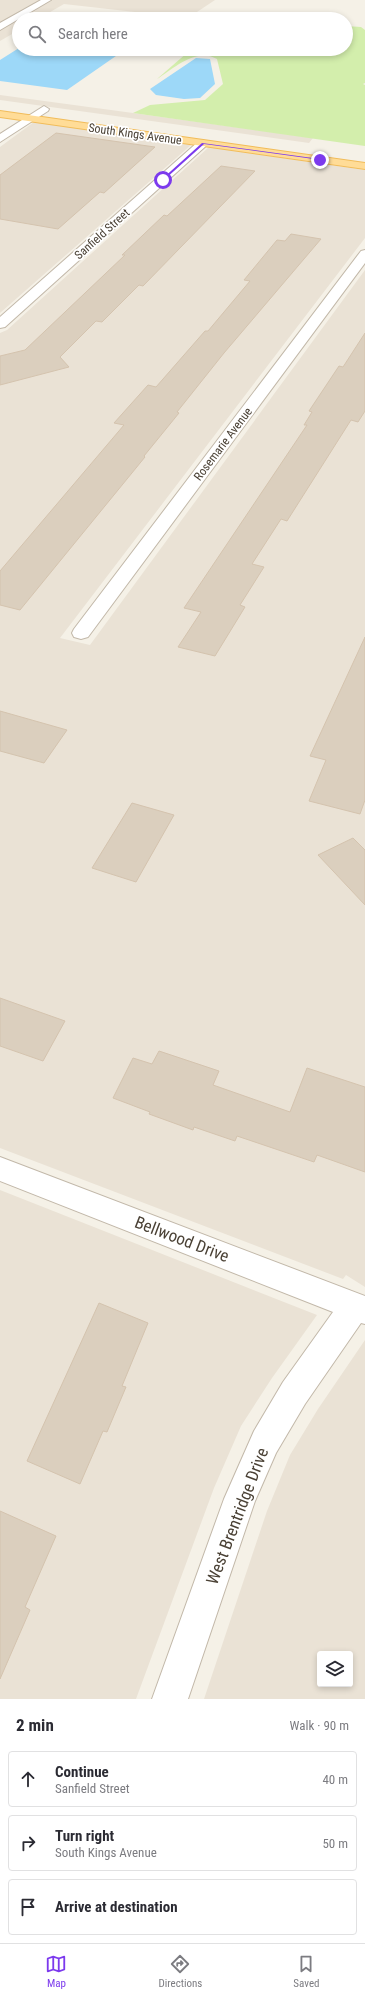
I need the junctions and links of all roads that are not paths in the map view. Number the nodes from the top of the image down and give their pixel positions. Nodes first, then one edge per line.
1 (47, 0) edge
2 (26, 12) edge
3 (12, 20) edge
4 (0, 27) edge
5 (29, 107) dead end
6 (48, 109) joint
7 (0, 114) edge
8 (30, 118) junction
9 (0, 140) edge
10 (203, 143) junction
11 (365, 166) edge
12 (365, 254) edge
13 (0, 324) edge
14 (81, 634) dead end
15 (0, 1169) edge
16 (360, 1308) edge
17 (170, 1699) edge

1 - 2 street
3 - 4 street
5 - 6 main road
6 - 8 street
7 - 8 main road, South Kings Avenue
8 - 9 street
8 - 10 main road, South Kings Avenue
10 - 11 main road, South Kings Avenue
10 - 13 street, Sanfield Street
12 - 14 street, Rosemarie Avenue
15 - 16 street, Bellwood Drive
16 - 17 street, West Brentridge Drive

